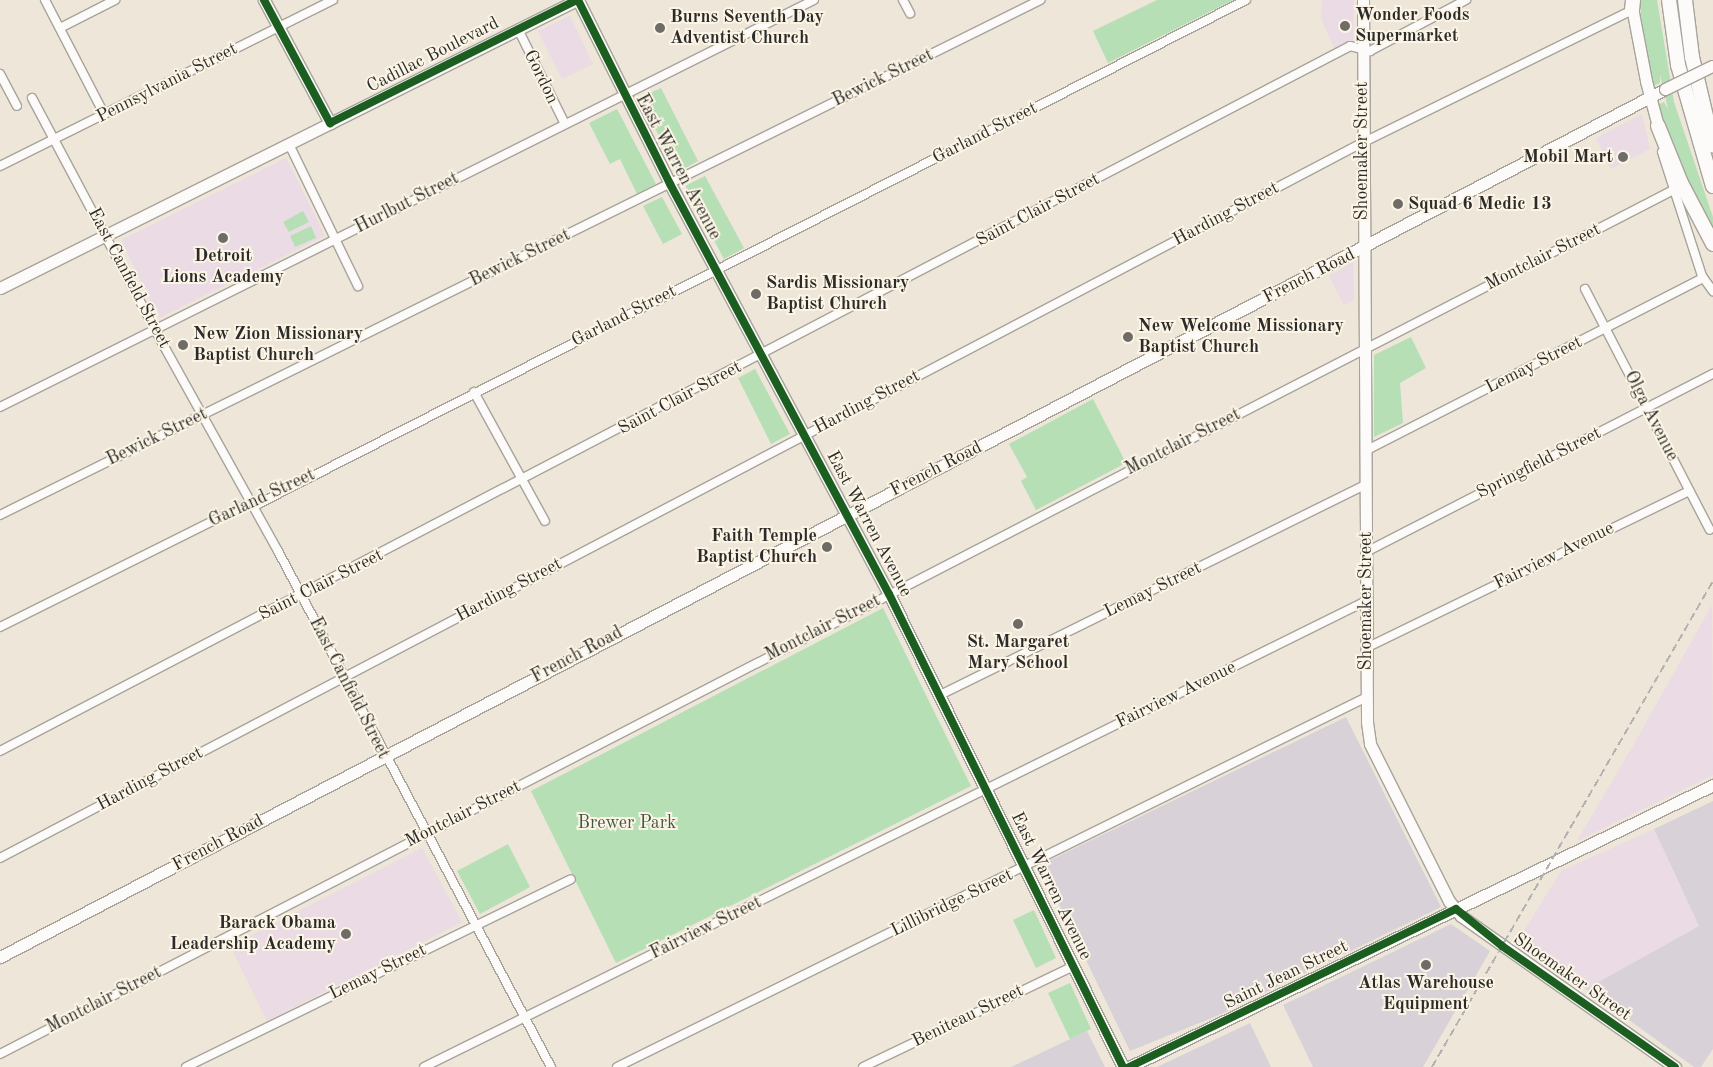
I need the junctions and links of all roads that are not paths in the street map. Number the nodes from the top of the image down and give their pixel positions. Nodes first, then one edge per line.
1 (45, 0) edge
2 (115, 0) edge
3 (264, 0) edge
4 (333, 0) edge
5 (577, 0) edge
6 (814, 0) edge
7 (903, 0) edge
8 (1040, 0) edge
9 (1246, 0) edge
10 (1363, 0) edge
11 (1466, 0) edge
12 (1669, 0) edge
13 (1684, 0) edge
14 (1632, 3) edge
15 (910, 13) dead end
16 (279, 27) junction
17 (60, 28) junction
18 (518, 30) junction
19 (1362, 48) junction
20 (1712, 65) edge
21 (0, 74) edge
22 (624, 95) junction
23 (1650, 96) junction
24 (32, 98) dead end
25 (17, 106) dead end
26 (104, 114) junction
27 (330, 123) junction
28 (565, 124) junction
29 (1658, 126) junction
30 (54, 139) junction
31 (1362, 143) junction
32 (289, 144) junction
33 (1713, 146) edge
34 (0, 165) edge
35 (670, 184) junction
36 (1713, 186) edge
37 (1673, 190) junction
38 (107, 235) junction
39 (335, 239) junction
40 (1713, 244) edge
41 (1363, 248) junction
42 (715, 270) junction
43 (1703, 278) junction
44 (358, 286) dead end
45 (0, 288) edge
46 (1586, 289) dead end
47 (1713, 290) edge
48 (1606, 328) junction
49 (155, 329) junction
50 (1364, 350) junction
51 (761, 355) junction
52 (1713, 374) edge
53 (474, 392) junction
54 (0, 407) edge
55 (1646, 408) junction
56 (201, 415) junction
57 (804, 435) junction
58 (1365, 451) junction
59 (522, 481) junction
60 (1365, 485) junction
61 (1689, 491) junction
62 (251, 503) junction
63 (847, 514) junction
64 (0, 516) edge
65 (544, 521) dead end
66 (1710, 530) dead end
67 (1366, 552) junction
68 (889, 594) junction
69 (301, 596) junction
70 (1366, 601) junction
71 (0, 627) edge
72 (1366, 648) junction
73 (343, 678) junction
74 (940, 695) junction
75 (1367, 697) junction
76 (0, 751) edge
77 (384, 756) junction
78 (1713, 785) edge
79 (987, 790) junction
80 (426, 834) junction
81 (0, 858) edge
82 (1026, 866) junction
83 (571, 879) dead end
84 (1456, 909) junction
85 (475, 924) junction
86 (0, 957) edge
87 (1074, 966) junction
88 (524, 1018) junction
89 (0, 1054) edge
90 (186, 1067) edge
91 (424, 1067) edge
92 (551, 1067) edge
93 (617, 1067) edge
94 (863, 1067) edge
95 (1123, 1067) edge
96 (1129, 1067) edge
97 (1675, 1067) edge

1 - 17 street
2 - 17 street
3 - 16 street
4 - 16 street, Pennsylvania Street
5 - 18 street, Cadillac Boulevard
5 - 22 street, East Warren Avenue
6 - 22 street, Hurlbut Street
7 - 15 street
8 - 35 street, Bewick Street
9 - 42 street, Garland Street
10 - 19 street, Shoemaker Street
11 - 19 street, Saint Clair Street
12 - 36 highway
13 - 33 highway
14 - 23 street
14 - 31 street, Harding Street
16 - 26 street, Pennsylvania Street
16 - 27 street
17 - 26 street
18 - 27 street, Cadillac Boulevard
18 - 28 street, Gordon
19 - 31 street, Shoemaker Street
19 - 51 street, Saint Clair Street
20 - 23 street, French Road, bridge
21 - 25 street
22 - 28 street, Hurlbut Street
22 - 35 street, East Warren Avenue
23 - 29 street
23 - 41 street, French Road
24 - 30 street, East Canfield Street
26 - 30 street, Pennsylvania Street
27 - 32 street, Cadillac Boulevard
28 - 39 street, Hurlbut Street
29 - 37 street
29 - 40 highway
30 - 34 street, Pennsylvania Street
30 - 38 street, East Canfield Street
31 - 41 street, Shoemaker Street
31 - 57 street, Harding Street
32 - 38 street, Cadillac Boulevard
32 - 39 street
35 - 42 street, East Warren Avenue
35 - 56 street, Bewick Street
37 - 43 street
37 - 50 street, Montclair Street
38 - 45 street, Cadillac Boulevard
38 - 49 street, East Canfield Street
39 - 44 street
39 - 49 street, Hurlbut Street
41 - 50 street, Shoemaker Street
41 - 63 street, French Road
42 - 51 street, East Warren Avenue
42 - 53 street, Garland Street
43 - 47 street
43 - 48 street, Lemay Street
46 - 48 street, Olga Avenue
48 - 55 street, Olga Avenue
48 - 58 street, Lemay Street
49 - 54 street, Hurlbut Street
49 - 56 street, East Canfield Street
50 - 58 street, Shoemaker Street
50 - 68 street, Montclair Street
51 - 57 street, East Warren Avenue
51 - 59 street, Saint Clair Street
52 - 55 street, Springfield Street
53 - 59 street
53 - 62 street, Garland Street
55 - 61 street, Olga Avenue
55 - 67 street, Springfield Street
56 - 62 street, East Canfield Street
56 - 64 street, Bewick Street
57 - 63 street, East Warren Avenue
57 - 73 street, Harding Street
58 - 60 street, Shoemaker Street
59 - 65 street
59 - 69 street, Saint Clair Street
60 - 67 street, Shoemaker Street
60 - 74 street, Lemay Street
61 - 66 street, Olga Avenue
61 - 72 street, Fairview Avenue
62 - 69 street, East Canfield Street
62 - 71 street, Garland Street
63 - 68 street, East Warren Avenue
63 - 77 street, French Road
67 - 70 street, Shoemaker Street
68 - 74 street, East Warren Avenue
68 - 80 street, Montclair Street
69 - 73 street, East Canfield Street
69 - 76 street, Saint Clair Street
70 - 72 street, Shoemaker Street
70 - 79 street, Fairview Avenue
72 - 75 street, Shoemaker Street
73 - 77 street, East Canfield Street
73 - 81 street, Harding Street
74 - 79 street, East Warren Avenue
75 - 82 street, Lillibridge Street
75 - 84 street, Shoemaker Street
77 - 80 street, East Canfield Street
77 - 86 street, French Road
78 - 84 street, Saint Jean Street
79 - 82 street, East Warren Avenue
79 - 88 street, Fairview Street
80 - 85 street, East Canfield Street
80 - 89 street, Montclair Street
82 - 87 street, East Warren Avenue
82 - 93 street, Lillibridge Street
83 - 85 street, Lemay Street
84 - 96 street, Saint Jean Street
84 - 97 street, Shoemaker Street
85 - 88 street, East Canfield Street
85 - 90 street, Lemay Street
87 - 94 street, Beniteau Street
87 - 95 street, East Warren Avenue
88 - 91 street, Fairview Street
88 - 92 street, East Canfield Street

